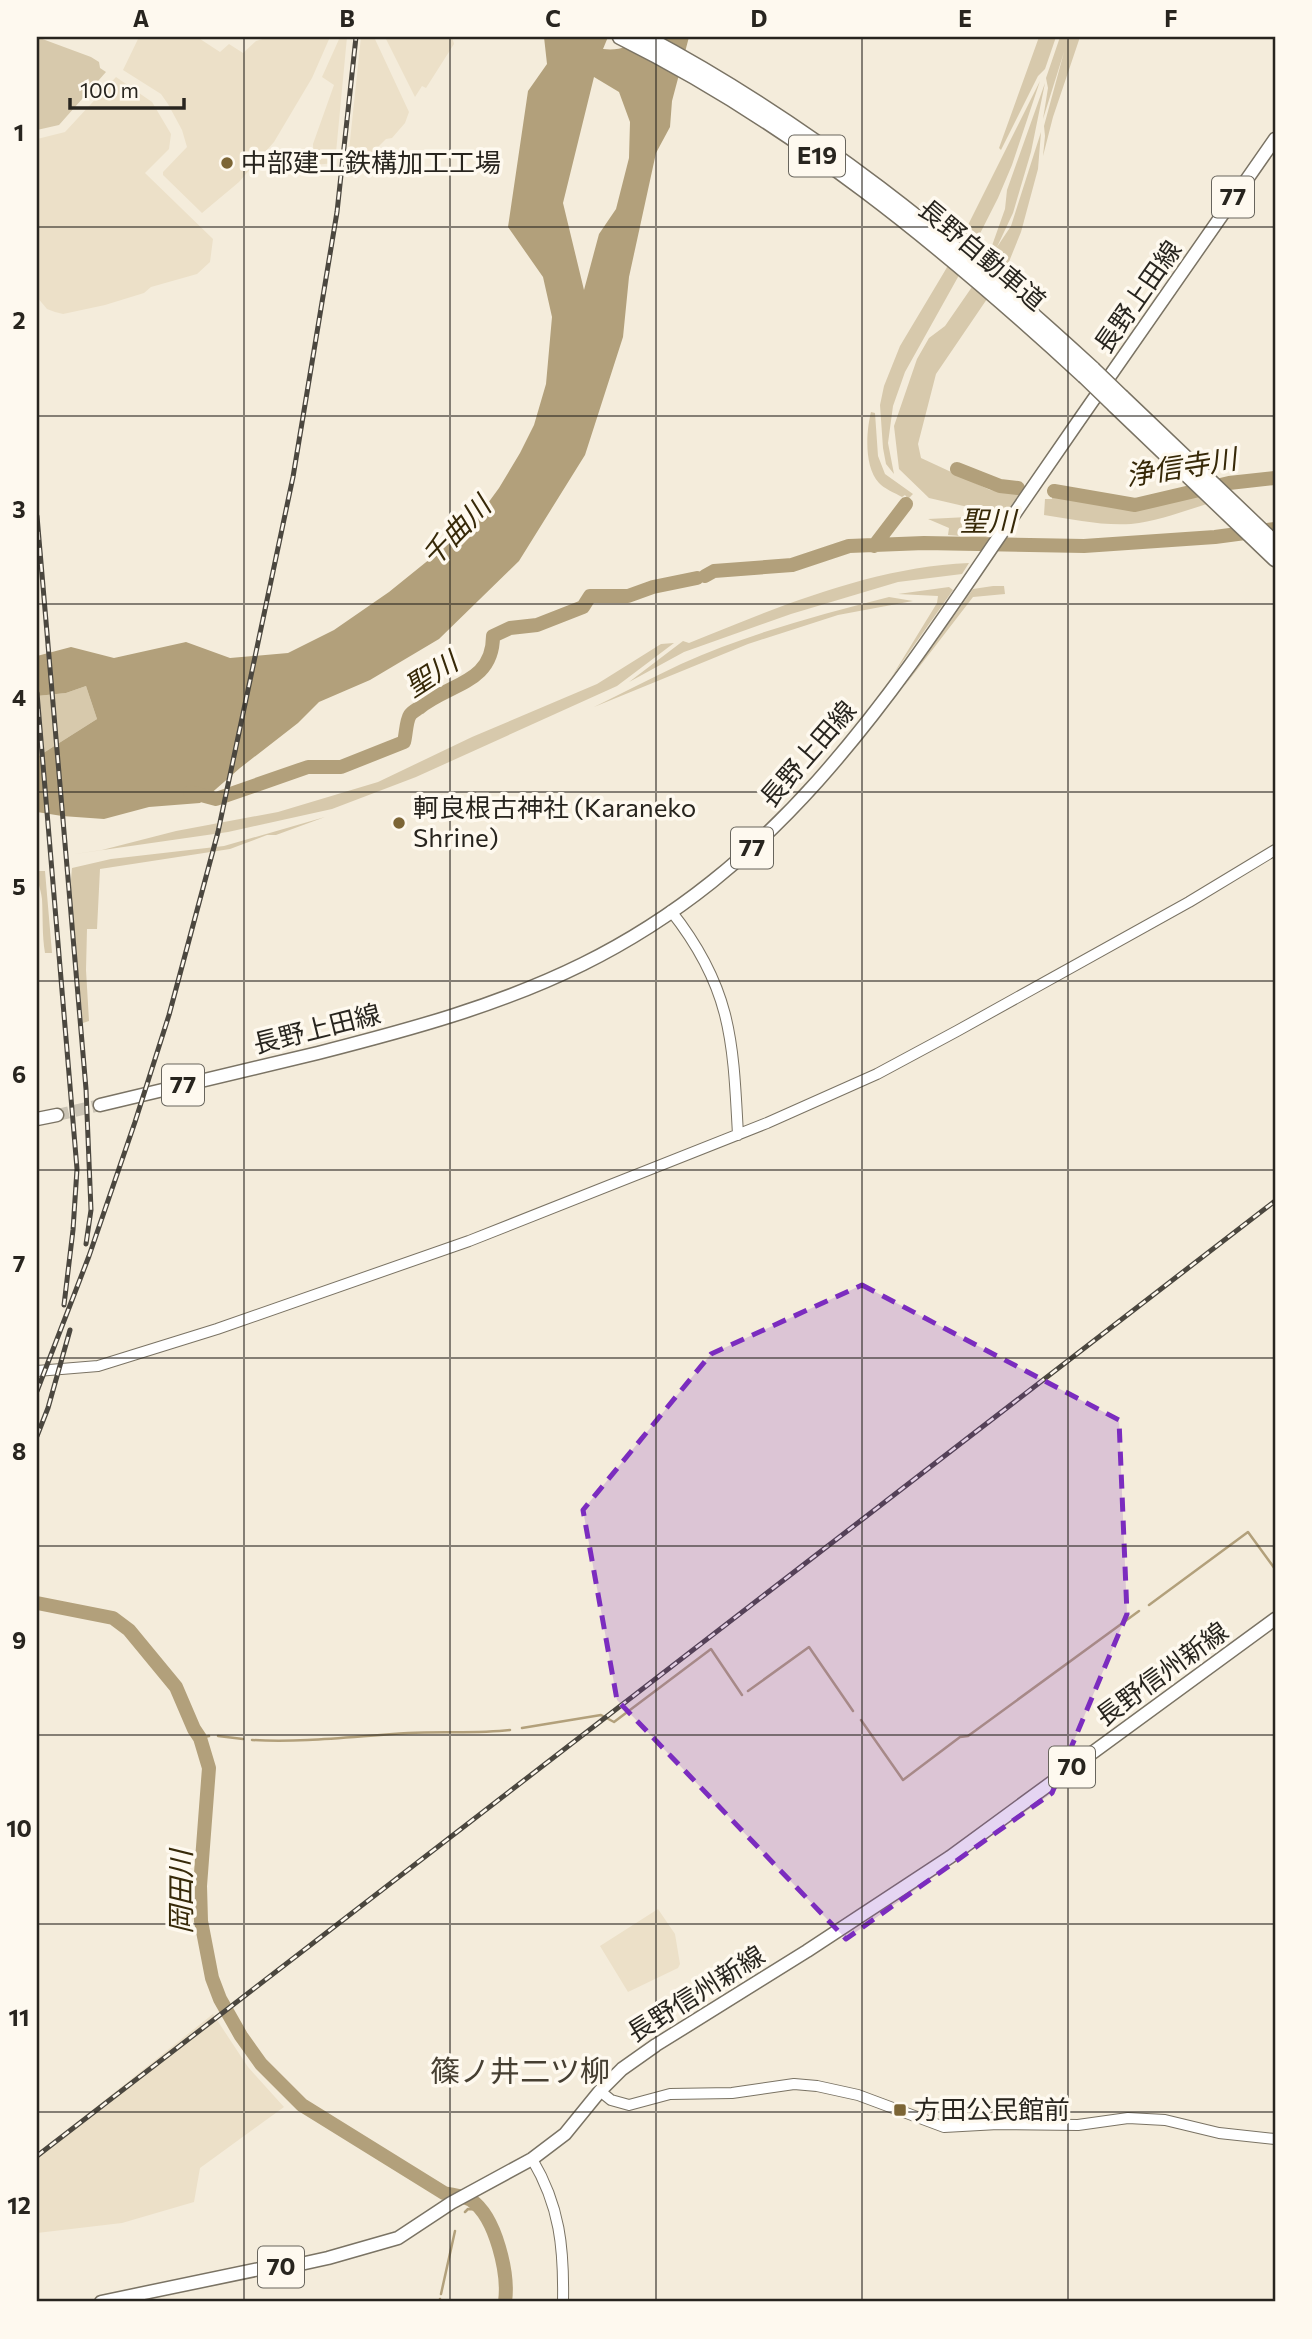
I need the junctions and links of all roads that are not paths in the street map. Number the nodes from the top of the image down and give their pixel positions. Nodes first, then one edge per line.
1 (620, 37) edge
2 (645, 37) edge
3 (1275, 139) edge
4 (1002, 293) junction
5 (1189, 469) junction
6 (1275, 543) edge
7 (1275, 559) edge
8 (1275, 850) edge
9 (671, 911) junction
10 (100, 1105) tunnel mouth
11 (57, 1115) tunnel mouth
12 (37, 1119) edge
13 (738, 1135) junction
14 (37, 1371) edge
15 (1275, 1619) edge
16 (600, 2091) junction
17 (1275, 2139) edge
18 (532, 2159) junction
19 (101, 2302) edge
20 (563, 2302) edge

1 - 4 highway, 長野自動車道 / E19
2 - 4 highway, 長野自動車道 / E19
3 - 9 main road, 長野上田線 / 77
4 - 5 highway, 長野自動車道 / E19, bridge
5 - 6 highway, 長野自動車道 / E19
5 - 7 highway, 長野自動車道 / E19
8 - 13 street
9 - 10 main road, 長野上田線 / 77
9 - 13 street
11 - 12 main road
13 - 14 street
15 - 16 main road, 長野信州新線 / 70
16 - 17 street
16 - 18 main road, 長野信州新線 / 70
18 - 19 main road, 長野信州新線 / 70
18 - 20 street

